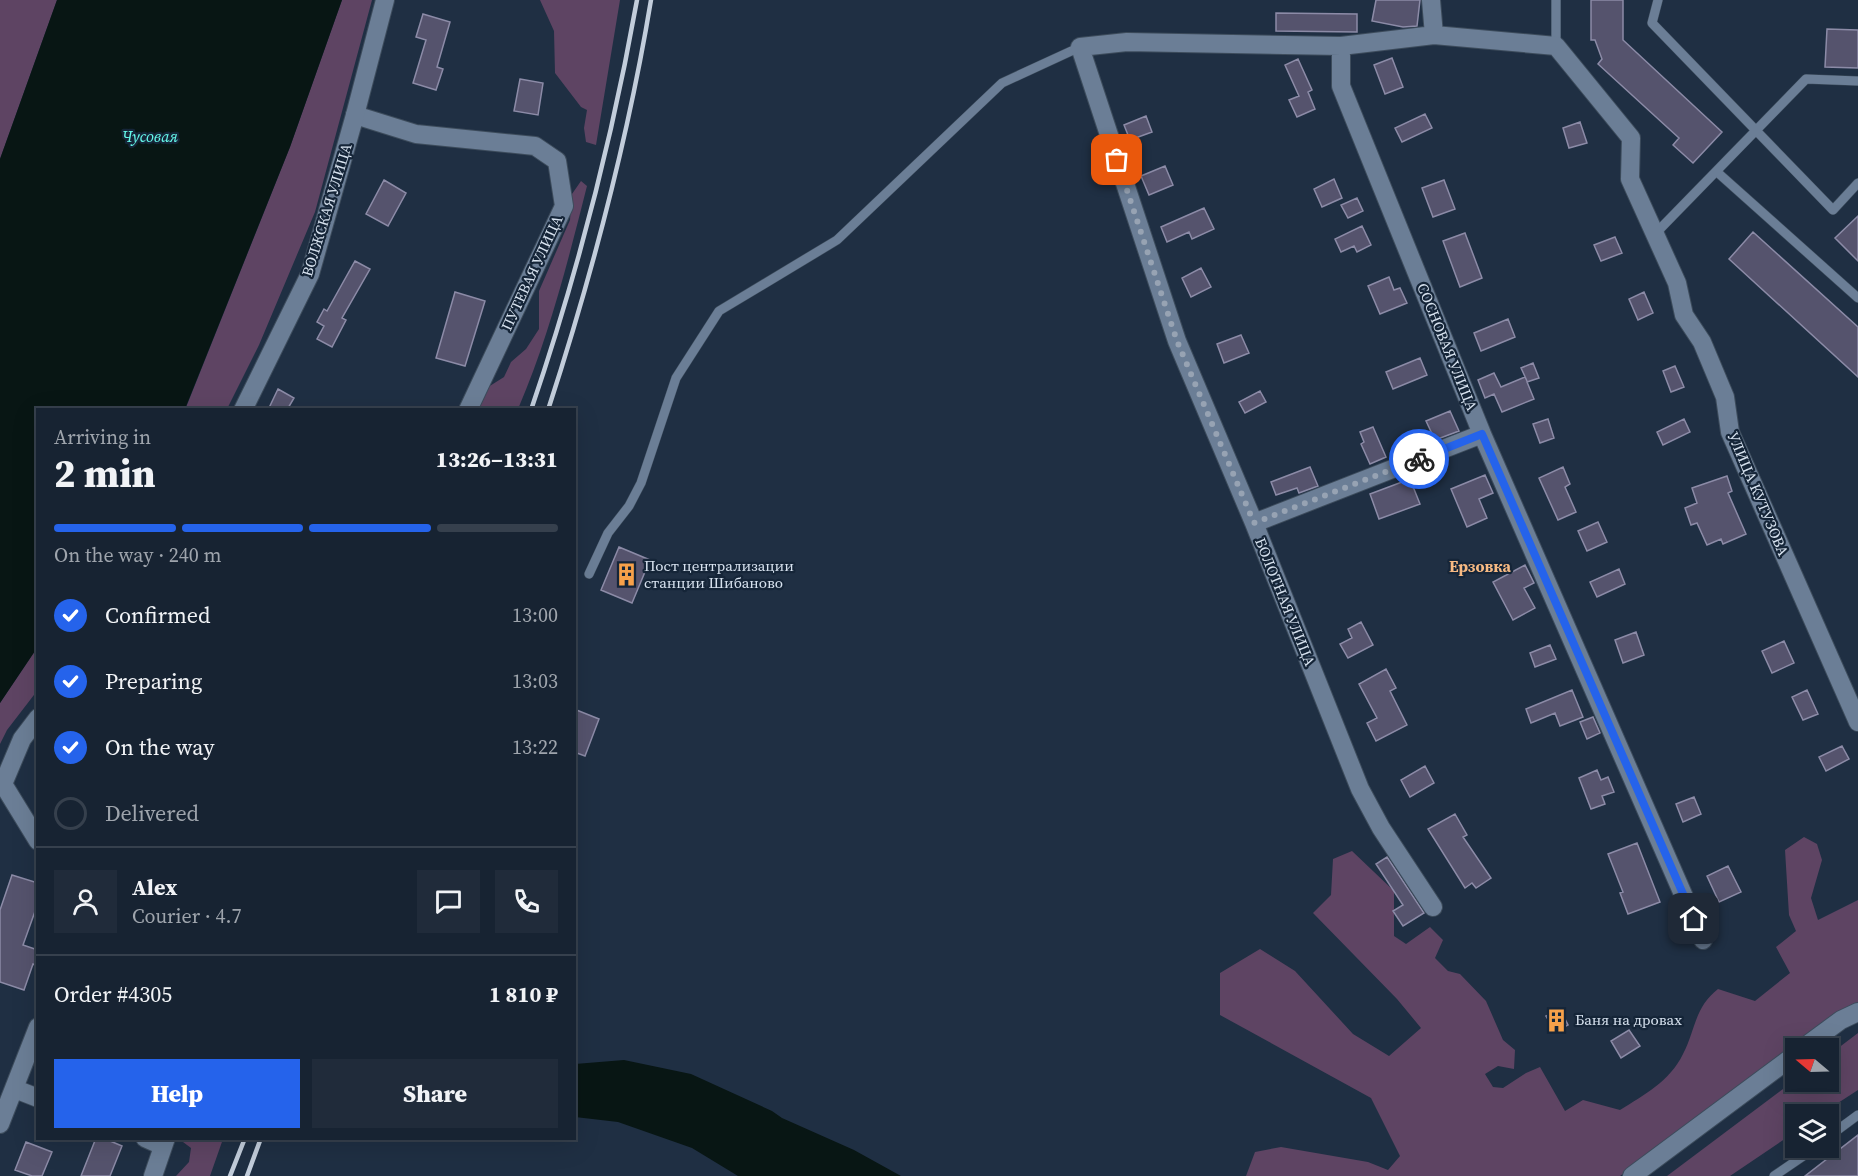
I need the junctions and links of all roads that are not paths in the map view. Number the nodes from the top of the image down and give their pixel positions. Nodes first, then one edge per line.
1 (384, 0) edge
2 (1431, 0) edge
3 (1556, 0) edge
4 (1658, 0) edge
5 (1434, 35) junction
6 (1341, 46) junction
7 (1556, 46) junction
8 (1080, 47) junction
9 (1858, 81) edge
10 (355, 115) junction
11 (1757, 129) junction
12 (1717, 172) junction
13 (1858, 183) edge
14 (1655, 234) junction
15 (1858, 298) edge
16 (244, 408) edge
17 (469, 408) edge
18 (1482, 434) junction
19 (1254, 523) junction
20 (589, 574) dead end
21 (36, 721) edge
22 (1858, 722) edge
23 (1, 785) edge
24 (36, 838) edge
25 (1432, 907) dead end
26 (1703, 940) dead end
27 (1858, 1012) edge
28 (36, 1032) edge
29 (1817, 1038) edge
30 (1785, 1062) edge
31 (15, 1089) junction
32 (36, 1097) edge
33 (1858, 1115) edge
34 (0, 1124) edge
35 (1839, 1129) edge
36 (165, 1142) edge
37 (1805, 1158) edge
38 (1790, 1172) edge
39 (153, 1176) edge
40 (1632, 1176) edge
41 (1774, 1176) edge

1 - 10 street, ВОЛЖСКАЯ УЛИЦА
2 - 5 street
3 - 7 lane
4 - 11 lane
5 - 6 street
5 - 7 street
6 - 8 street
6 - 18 street, СОСНОВАЯ УЛИЦА
7 - 14 street, УЛИЦА КУТУЗОВА
8 - 19 street, БОЛОТНАЯ УЛИЦА
8 - 20 lane
9 - 11 lane
10 - 16 street, ВОЛЖСКАЯ УЛИЦА
10 - 17 street, ПУТЕВАЯ УЛИЦА
11 - 12 lane
11 - 13 lane
12 - 14 lane
12 - 15 lane
14 - 22 street, УЛИЦА КУТУЗОВА
18 - 19 street
18 - 26 street, СОСНОВАЯ УЛИЦА
19 - 25 street, БОЛОТНАЯ УЛИЦА
21 - 23 street
23 - 24 street
27 - 29 street
28 - 31 street
30 - 40 street
31 - 32 street
31 - 34 street
33 - 35 lane
36 - 39 street
37 - 38 lane
38 - 41 lane

